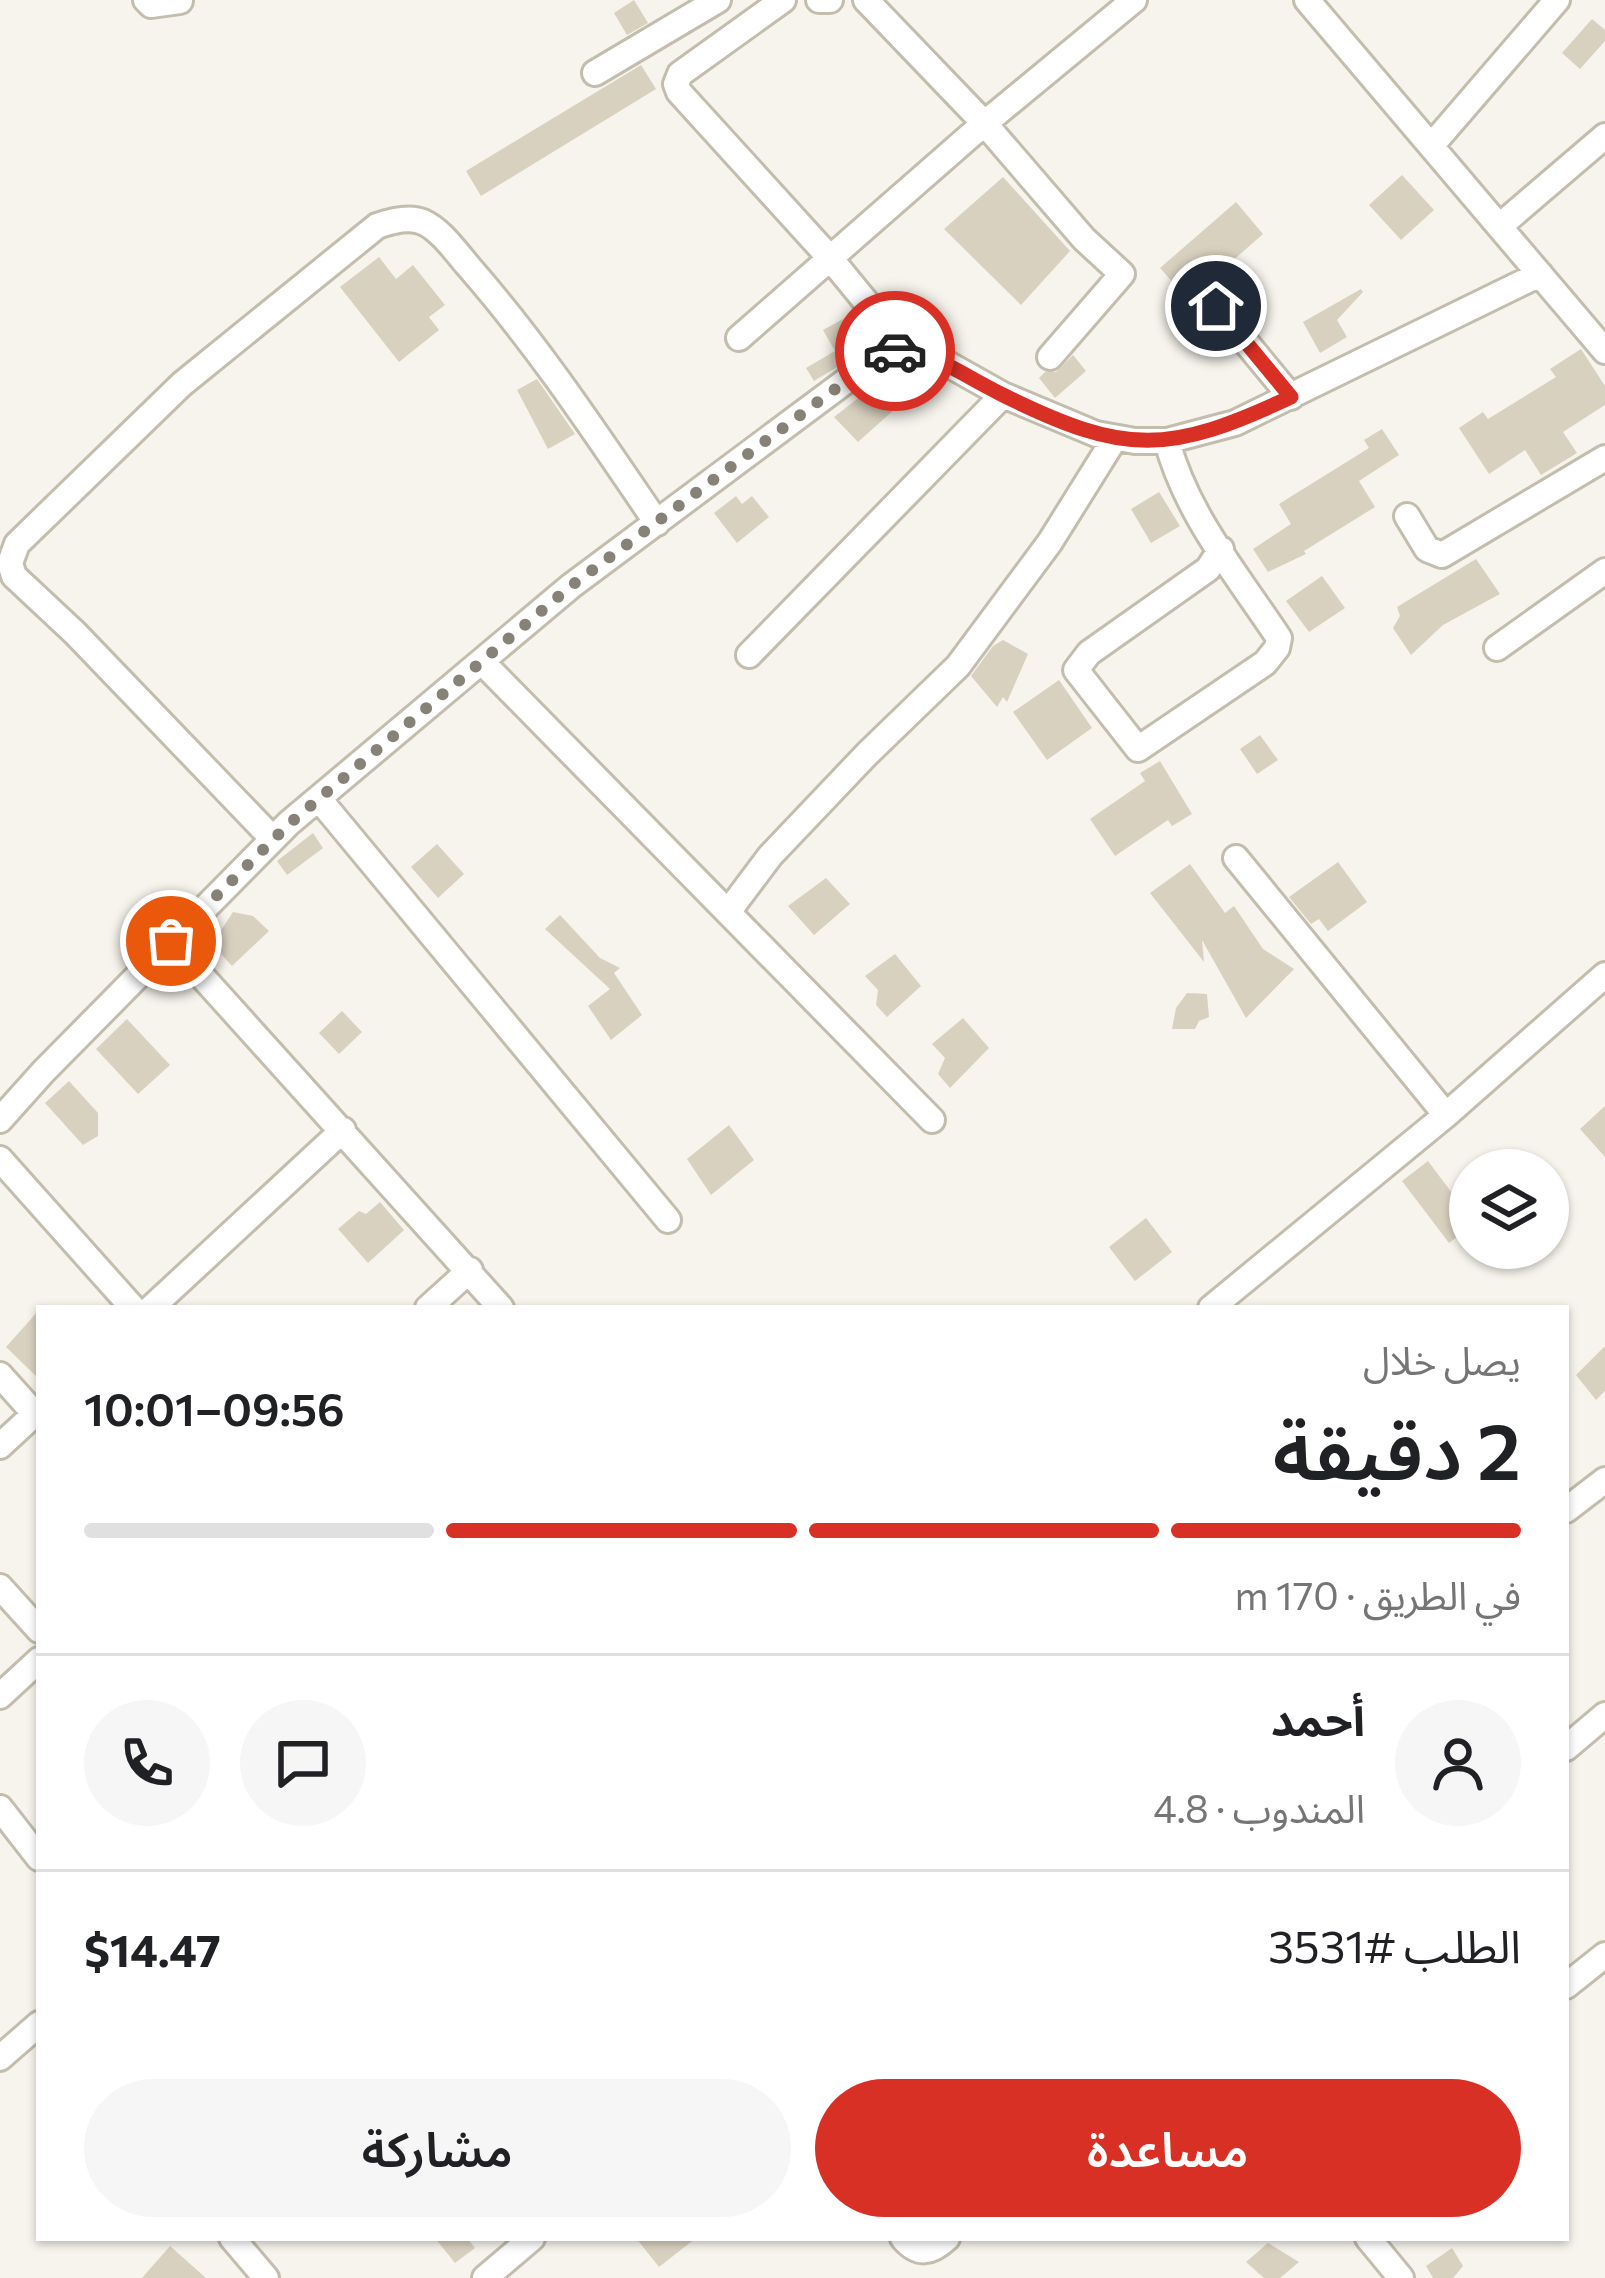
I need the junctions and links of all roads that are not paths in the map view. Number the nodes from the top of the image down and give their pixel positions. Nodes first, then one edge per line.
1 (146, 0) edge
2 (718, 0) edge
3 (783, 0) edge
4 (819, 0) edge
5 (830, 0) edge
6 (866, 0) edge
7 (1134, 0) edge
8 (1306, 0) edge
9 (1557, 0) edge
10 (180, 1) edge
11 (595, 74) dead end
12 (985, 124) junction
13 (1605, 136) edge
14 (1432, 145) junction
15 (1501, 225) junction
16 (830, 258) junction
17 (1540, 274) junction
18 (1216, 306) dead end
19 (739, 338) dead end
20 (903, 347) junction
21 (1605, 351) edge
22 (1050, 356) dead end
23 (1003, 395) junction
24 (1291, 397) junction
25 (1115, 438) junction
26 (1167, 441) junction
27 (1605, 458) edge
28 (1407, 516) dead end
29 (657, 523) junction
30 (1221, 549) junction
31 (1605, 571) edge
32 (1498, 648) dead end
33 (749, 655) dead end
34 (483, 663) junction
35 (319, 800) junction
36 (273, 839) junction
37 (1236, 858) dead end
38 (728, 912) junction
39 (171, 941) junction
40 (1605, 975) edge
41 (1446, 1115) junction
42 (0, 1120) edge
43 (932, 1120) dead end
44 (343, 1130) junction
45 (0, 1159) edge
46 (668, 1220) dead end
47 (470, 1270) junction
48 (130, 1305) edge
49 (154, 1305) edge
50 (431, 1305) edge
51 (499, 1305) edge
52 (1215, 1305) edge
53 (0, 1375) edge
54 (36, 1411) edge
55 (36, 1413) edge
56 (0, 1446) edge
57 (1605, 1480) edge
58 (1569, 1508) edge
59 (0, 1587) edge
60 (36, 1627) edge
61 (36, 1663) edge
62 (0, 1696) edge
63 (1605, 1715) edge
64 (1569, 1745) edge
65 (0, 1808) edge
66 (36, 1854) edge
67 (1605, 1955) edge
68 (1569, 1984) edge
69 (36, 2027) edge
70 (0, 2058) edge
71 (240, 2241) edge
72 (528, 2241) edge
73 (906, 2241) edge
74 (944, 2241) edge
75 (1370, 2241) edge
76 (266, 2278) edge
77 (485, 2278) edge
78 (1401, 2278) edge

1 - 10 street
2 - 11 street
3 - 16 street
4 - 5 street
6 - 12 street
7 - 12 street
8 - 14 street
9 - 14 street
12 - 16 street
12 - 22 street
13 - 15 street
14 - 15 street
15 - 17 street
16 - 19 street
16 - 20 street
17 - 21 street
17 - 24 street
18 - 24 street
20 - 23 street
20 - 29 street
23 - 25 street
23 - 33 street
24 - 26 street
25 - 26 street
25 - 38 street
26 - 30 street
27 - 28 street
29 - 34 street
29 - 36 street
30 - 30 street
31 - 32 street
34 - 35 street
34 - 38 street
35 - 36 street
35 - 46 street
36 - 39 street
37 - 41 street
38 - 43 street
39 - 42 street
39 - 44 street
40 - 41 street
41 - 52 street
44 - 47 street
44 - 49 street
45 - 48 street
47 - 50 street
47 - 51 street
53 - 54 street
55 - 56 street
57 - 58 street
59 - 60 street
61 - 62 street
63 - 64 street
65 - 66 street
67 - 68 street
69 - 70 street
71 - 76 street
72 - 77 street
73 - 74 street
75 - 78 street

